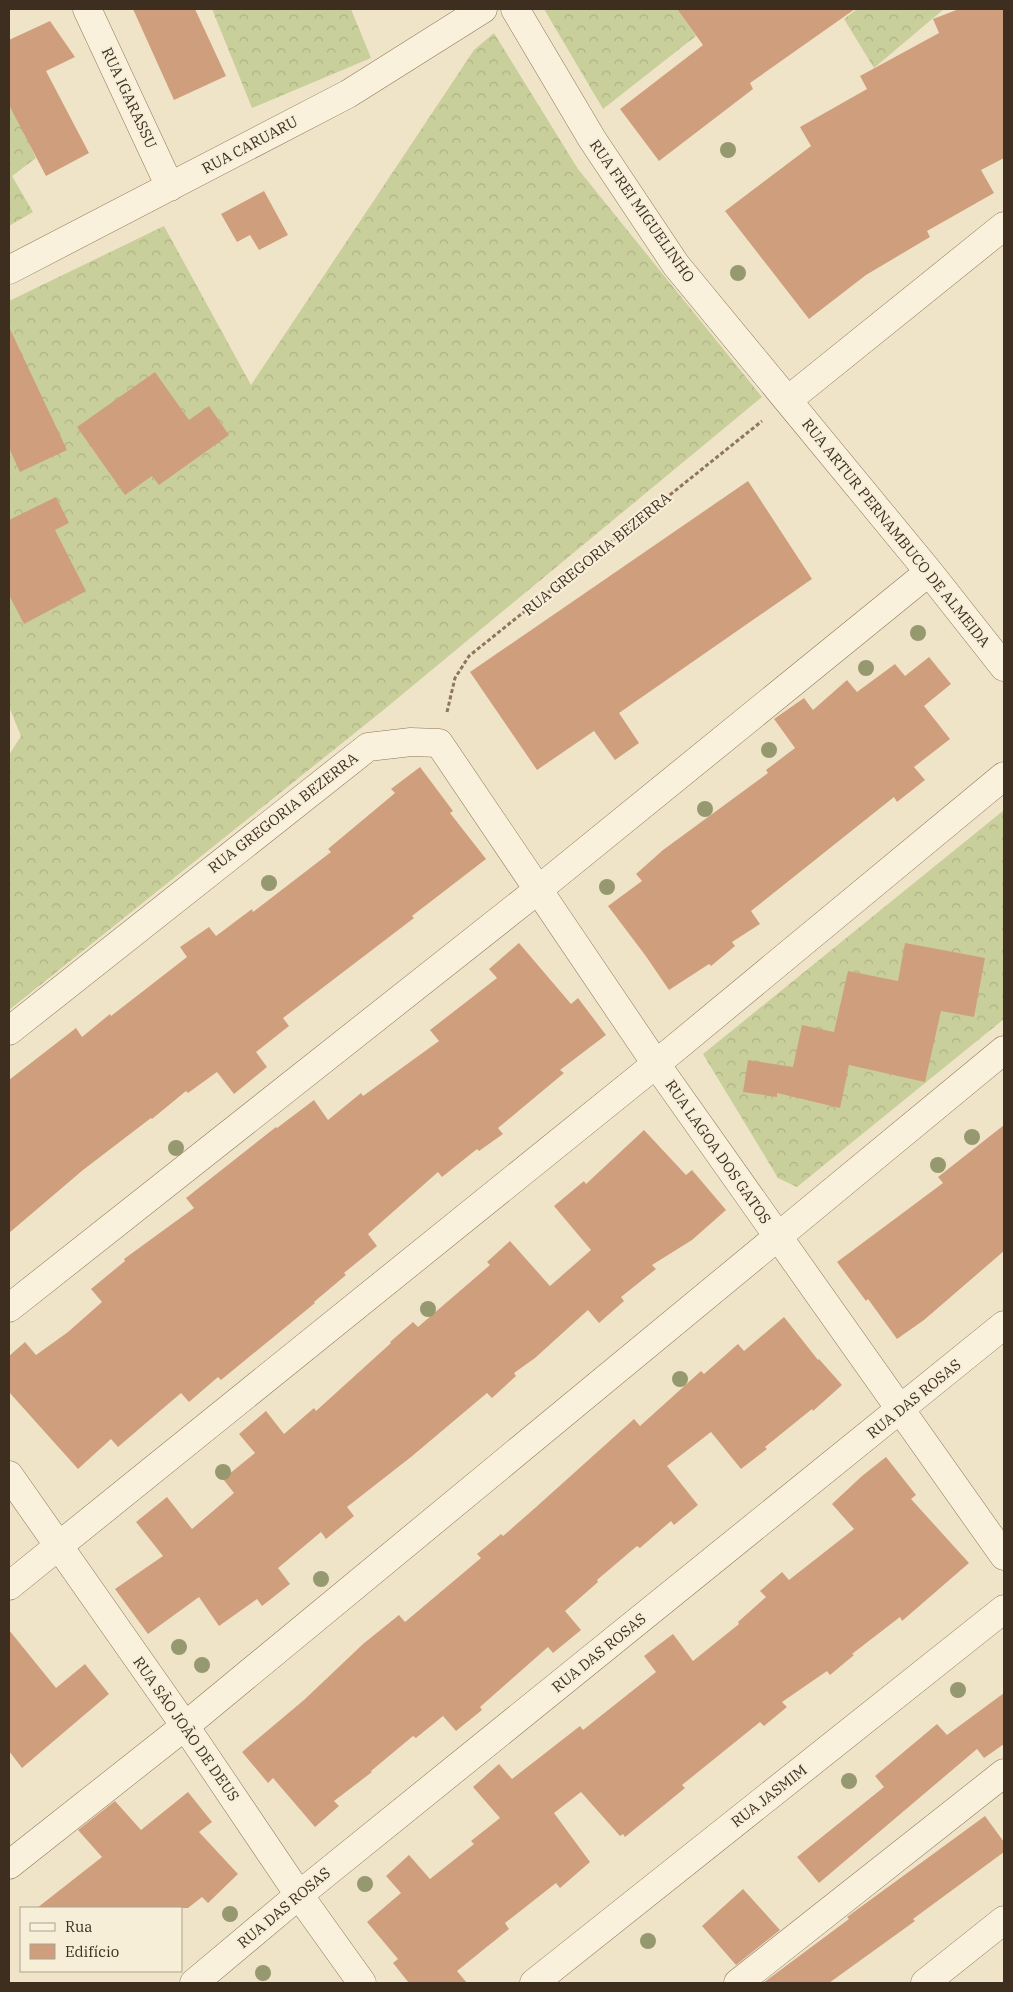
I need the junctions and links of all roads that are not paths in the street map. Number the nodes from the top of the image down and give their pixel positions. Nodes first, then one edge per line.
1 (87, 9) edge
2 (484, 9) edge
3 (515, 9) edge
4 (170, 187) junction
5 (1004, 226) edge
6 (9, 270) edge
7 (788, 400) junction
8 (930, 572) junction
9 (1004, 666) edge
10 (439, 743) joint
11 (1004, 776) edge
12 (539, 889) junction
13 (9, 1031) edge
14 (1004, 1050) edge
15 (656, 1064) junction
16 (778, 1238) junction
17 (9, 1308) edge
18 (1004, 1325) edge
19 (900, 1410) junction
20 (9, 1475) edge
21 (58, 1546) junction
22 (1004, 1556) edge
23 (9, 1586) edge
24 (1004, 1610) edge
25 (185, 1726) junction
26 (1004, 1773) edge
27 (9, 1865) edge
28 (299, 1895) junction
29 (1004, 1920) edge
30 (194, 1983) edge
31 (362, 1983) edge
32 (534, 1983) edge
33 (738, 1983) edge
34 (925, 1983) edge

1 - 4 street, RUA IGARASSU
2 - 4 street, RUA CARUARU
3 - 7 street, RUA FREI MIGUELINHO
4 - 6 street, RUA CARUARU
5 - 7 street
7 - 8 street, RUA ARTUR PERNAMBUCO DE ALMEIDA
8 - 9 street, RUA ARTUR PERNAMBUCO DE ALMEIDA
8 - 12 street
10 - 12 street, RUA LAGOA DOS GATOS
10 - 13 street, RUA GREGORIA BEZERRA
11 - 15 street
12 - 15 street, RUA LAGOA DOS GATOS
12 - 17 street
14 - 16 street
15 - 16 street, RUA LAGOA DOS GATOS
15 - 21 street
16 - 19 street, RUA LAGOA DOS GATOS
16 - 25 street
18 - 19 street, RUA DAS ROSAS
19 - 22 street, RUA LAGOA DOS GATOS
19 - 28 street, RUA DAS ROSAS
20 - 21 street, RUA SÃO JOÃO DE DEUS
21 - 23 street
21 - 25 street, RUA SÃO JOÃO DE DEUS
24 - 32 street, RUA JASMIM
25 - 27 street
25 - 28 street, RUA SÃO JOÃO DE DEUS
26 - 33 street
28 - 30 street, RUA DAS ROSAS
28 - 31 street, RUA SÃO JOÃO DE DEUS
29 - 34 street

